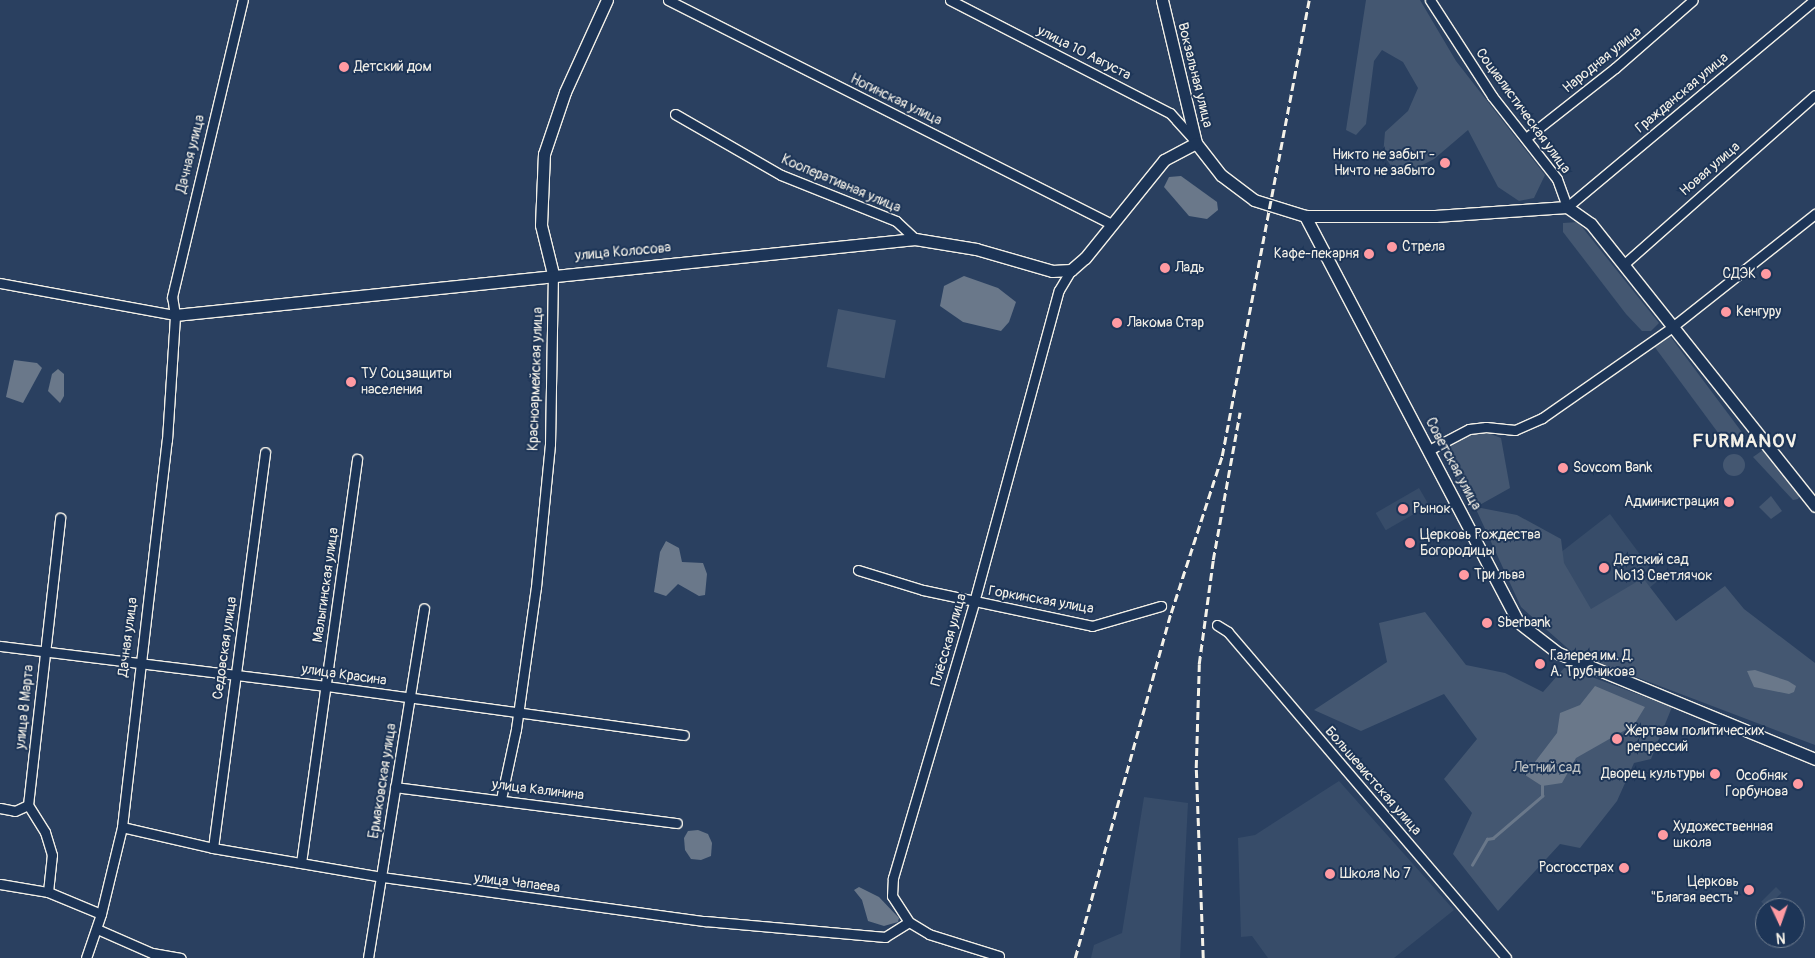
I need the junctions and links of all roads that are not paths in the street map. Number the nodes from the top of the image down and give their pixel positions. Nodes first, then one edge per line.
1 (243, 0) edge
2 (608, 0) edge
3 (668, 0) edge
4 (950, 0) edge
5 (1162, 0) edge
6 (1430, 0) edge
7 (1693, 0) edge
8 (1815, 0) edge
9 (1815, 95) edge
10 (675, 114) dead end
11 (1526, 138) junction
12 (1196, 143) junction
13 (1567, 207) junction
14 (1815, 214) edge
15 (1305, 216) junction
16 (1111, 224) junction
17 (915, 239) junction
18 (1623, 264) junction
19 (1071, 270) junction
20 (553, 274) junction
21 (0, 284) edge
22 (175, 315) junction
23 (1671, 328) junction
24 (1429, 450) junction
25 (266, 452) dead end
26 (357, 459) dead end
27 (1815, 506) edge
28 (60, 518) dead end
29 (858, 570) dead end
30 (974, 602) junction
31 (1161, 606) dead end
32 (424, 608) dead end
33 (1217, 624) dead end
34 (0, 646) edge
35 (45, 651) junction
36 (139, 665) junction
37 (236, 676) junction
38 (326, 686) junction
39 (410, 699) junction
40 (516, 711) junction
41 (684, 736) dead end
42 (1815, 759) edge
43 (395, 787) junction
44 (501, 799) junction
45 (28, 805) junction
46 (0, 808) edge
47 (677, 823) dead end
48 (122, 828) junction
49 (213, 848) junction
50 (301, 863) junction
51 (382, 877) junction
52 (0, 884) edge
53 (48, 892) junction
54 (102, 914) junction
55 (908, 922) junction
56 (97, 929) junction
57 (999, 956) dead end
58 (86, 958) edge
59 (181, 958) edge
60 (368, 958) edge
61 (1506, 958) edge

1 - 22 street, Дачная улица
2 - 20 main road, Красноармейская улица
3 - 16 street, Ногинская улица
4 - 12 street, улица 10 Августа
5 - 12 main road, Вокзальная улица
6 - 11 street, Социалистическая улица
7 - 11 street, Народная улица
8 - 13 street, Гражданская улица
9 - 18 street, Новая улица
10 - 17 street, Кооперативная улица
11 - 13 street, Социалистическая улица
12 - 15 main road, Вокзальная улица
12 - 16 main road
13 - 15 main road, Вокзальная улица
13 - 18 main road
14 - 23 street
15 - 24 main road, Советская улица
16 - 19 main road
17 - 19 main road, улица Колосова
17 - 20 main road, улица Колосова
18 - 23 main road
19 - 30 street, Плёсская улица
20 - 22 main road, улица Колосова
20 - 40 street, Красноармейская улица
21 - 22 street
22 - 36 street, Дачная улица
23 - 24 street
23 - 27 main road
24 - 42 main road, Советская улица
25 - 37 street, Седовская улица
26 - 38 street, Малыгинская улица
28 - 35 street, улица 8 Марта
29 - 30 street, Горкинская улица
30 - 31 street, Горкинская улица
30 - 55 street, Плёсская улица
32 - 39 street, Ермаковская улица
33 - 61 street, Большевистская улица
34 - 35 street, улица Красина
35 - 36 street, улица Красина
35 - 45 street, улица 8 Марта
36 - 37 street, улица Красина
36 - 48 street, Дачная улица
37 - 38 street, улица Красина
37 - 49 street, Седовская улица
38 - 39 street, улица Красина
38 - 50 street, Малыгинская улица
39 - 40 street, улица Красина
39 - 43 street, Ермаковская улица
40 - 41 street, улица Красина
40 - 44 street, Красноармейская улица
43 - 44 street, улица Калинина
43 - 51 street, Ермаковская улица
44 - 47 street, улица Калинина
45 - 46 street
45 - 53 street
48 - 49 street, улица Чапаева
48 - 54 street, Дачная улица
49 - 50 street, улица Чапаева
50 - 51 street, улица Чапаева
51 - 55 street, улица Чапаева
51 - 60 street, Ермаковская улица
52 - 53 street
53 - 54 street
54 - 56 street, Дачная улица
55 - 57 street, Плёсская улица
56 - 58 street, Дачная улица
56 - 59 street

